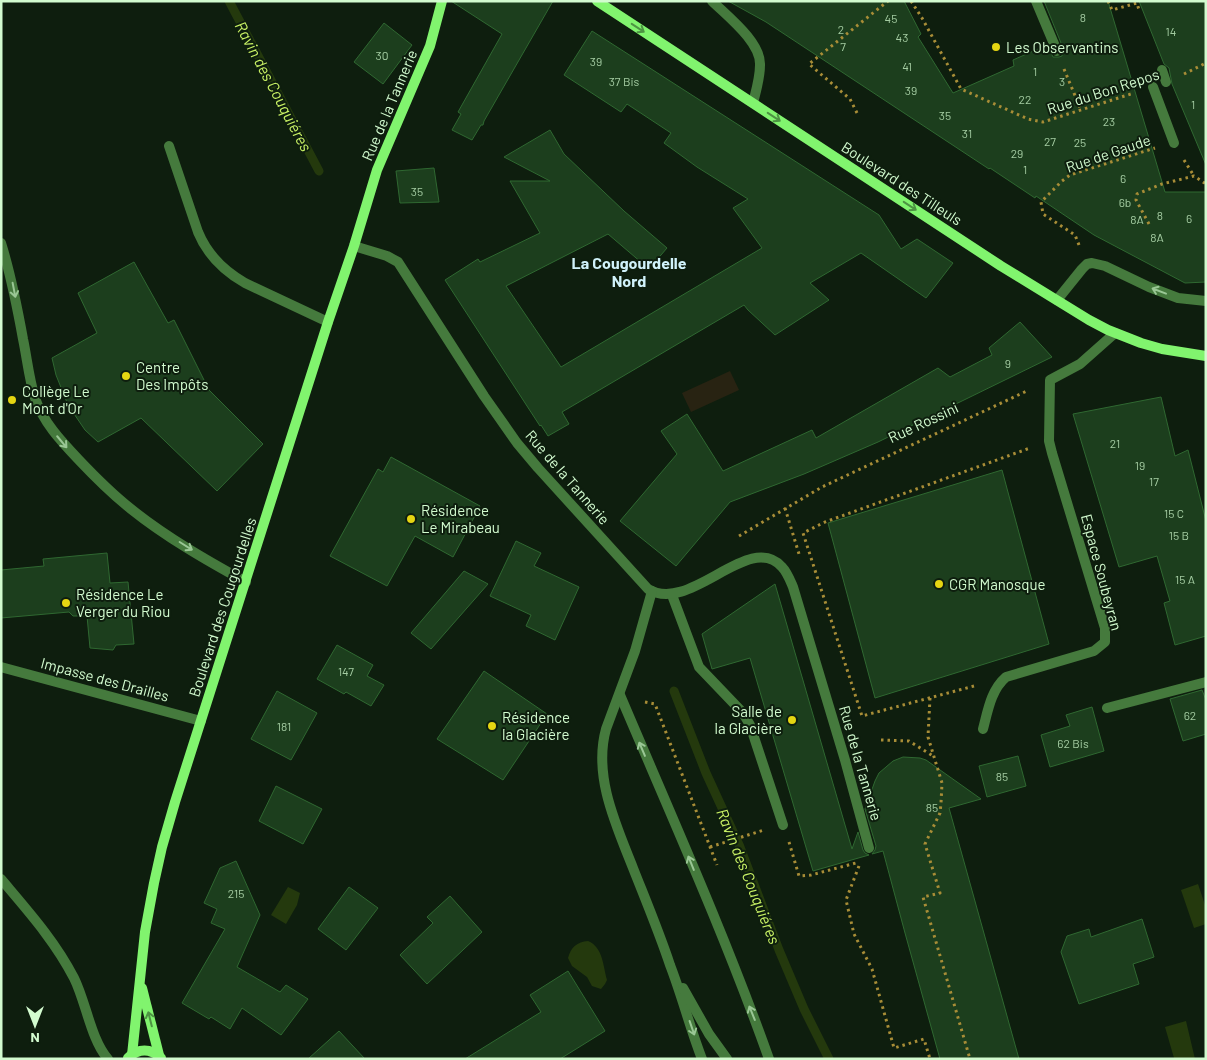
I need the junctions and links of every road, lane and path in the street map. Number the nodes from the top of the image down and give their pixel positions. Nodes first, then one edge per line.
1 (597, 1) edge
2 (712, 1) edge
3 (888, 1) edge
4 (911, 1) edge
5 (1036, 1) edge
6 (1108, 1) edge
7 (441, 2) edge
8 (1139, 10) dead end
9 (1057, 51) joint
10 (1206, 63) edge
11 (1162, 70) dead end
12 (1166, 82) joint
13 (1153, 87) joint
14 (753, 104) junction
15 (1081, 110) junction
16 (857, 113) dead end
17 (1174, 143) junction
18 (170, 146) dead end
19 (1194, 176) junction
20 (1206, 184) edge
21 (1149, 224) dead end
22 (1, 243) edge
23 (354, 246) junction
24 (1087, 264) junction
25 (1057, 300) junction
26 (1206, 301) edge
27 (328, 322) junction
28 (1116, 332) junction
29 (1206, 356) edge
30 (1050, 380) junction
31 (1049, 441) junction
32 (739, 536) dead end
33 (246, 582) junction
34 (652, 592) junction
35 (672, 595) junction
36 (1, 667) edge
37 (1006, 677) junction
38 (1206, 682) edge
39 (620, 695) junction
40 (930, 698) junction
41 (1107, 708) dead end
42 (201, 721) junction
43 (983, 729) dead end
44 (881, 740) dead end
45 (934, 756) junction
46 (783, 825) dead end
47 (752, 833) dead end
48 (870, 848) dead end
49 (704, 850) dead end
50 (811, 875) dead end
51 (1, 879) edge
52 (670, 965) junction
53 (140, 983) junction
54 (129, 1057) edge
55 (161, 1057) edge
56 (108, 1059) edge
57 (702, 1059) edge
58 (727, 1059) edge
59 (769, 1059) edge
60 (930, 1059) edge
61 (970, 1059) edge

1 -> 14 street, Boulevard des Tilleuls
2 - 14 street
3 - 16 path
4 - 15 path, Rue du Bon Repos
5 - 9 street
6 - 8 path
7 - 23 street, Rue de la Tannerie
9 - 15 path
10 - 12 path, Rue du Bon Repos
11 - 12 street
13 - 15 path, Rue du Bon Repos
13 - 17 street
14 -> 25 street, Boulevard des Tilleuls
17 - 19 path, Rue de Gaude
17 - 24 path, Rue de Gaude
18 - 27 street
19 - 20 path
19 - 21 path
22 -> 33 street
23 - 27 street, Boulevard des Cougourdelles
23 - 34 street, Rue de la Tannerie
24 - 25 street
26 -> 24 street
25 - 28 street, Boulevard des Tilleuls
27 - 33 street, Boulevard des Cougourdelles
28 - 29 street, Boulevard des Tilleuls
28 - 30 street
30 - 31 street, Espace Soubeyran
30 - 32 path, Rue Rossini
31 - 37 street, Espace Soubeyran
31 - 40 path
33 - 42 street, Boulevard des Cougourdelles
34 - 35 street, Rue de la Tannerie
34 - 39 street
35 - 46 street
35 - 48 street, Rue de la Tannerie
36 - 42 street, Impasse des Drailles
37 - 40 path
37 - 43 street
38 - 41 street
39 - 52 street
59 -> 39 street
40 - 45 path
42 - 53 street, Boulevard des Cougourdelles
44 - 45 path
45 - 61 path
47 - 49 path
50 - 60 path
51 - 56 street
52 -> 57 street
52 - 58 street
53 - 54 street, Boulevard des Cougourdelles
55 -> 53 street, Boulevard des Cougourdelles
54 - 55 street

